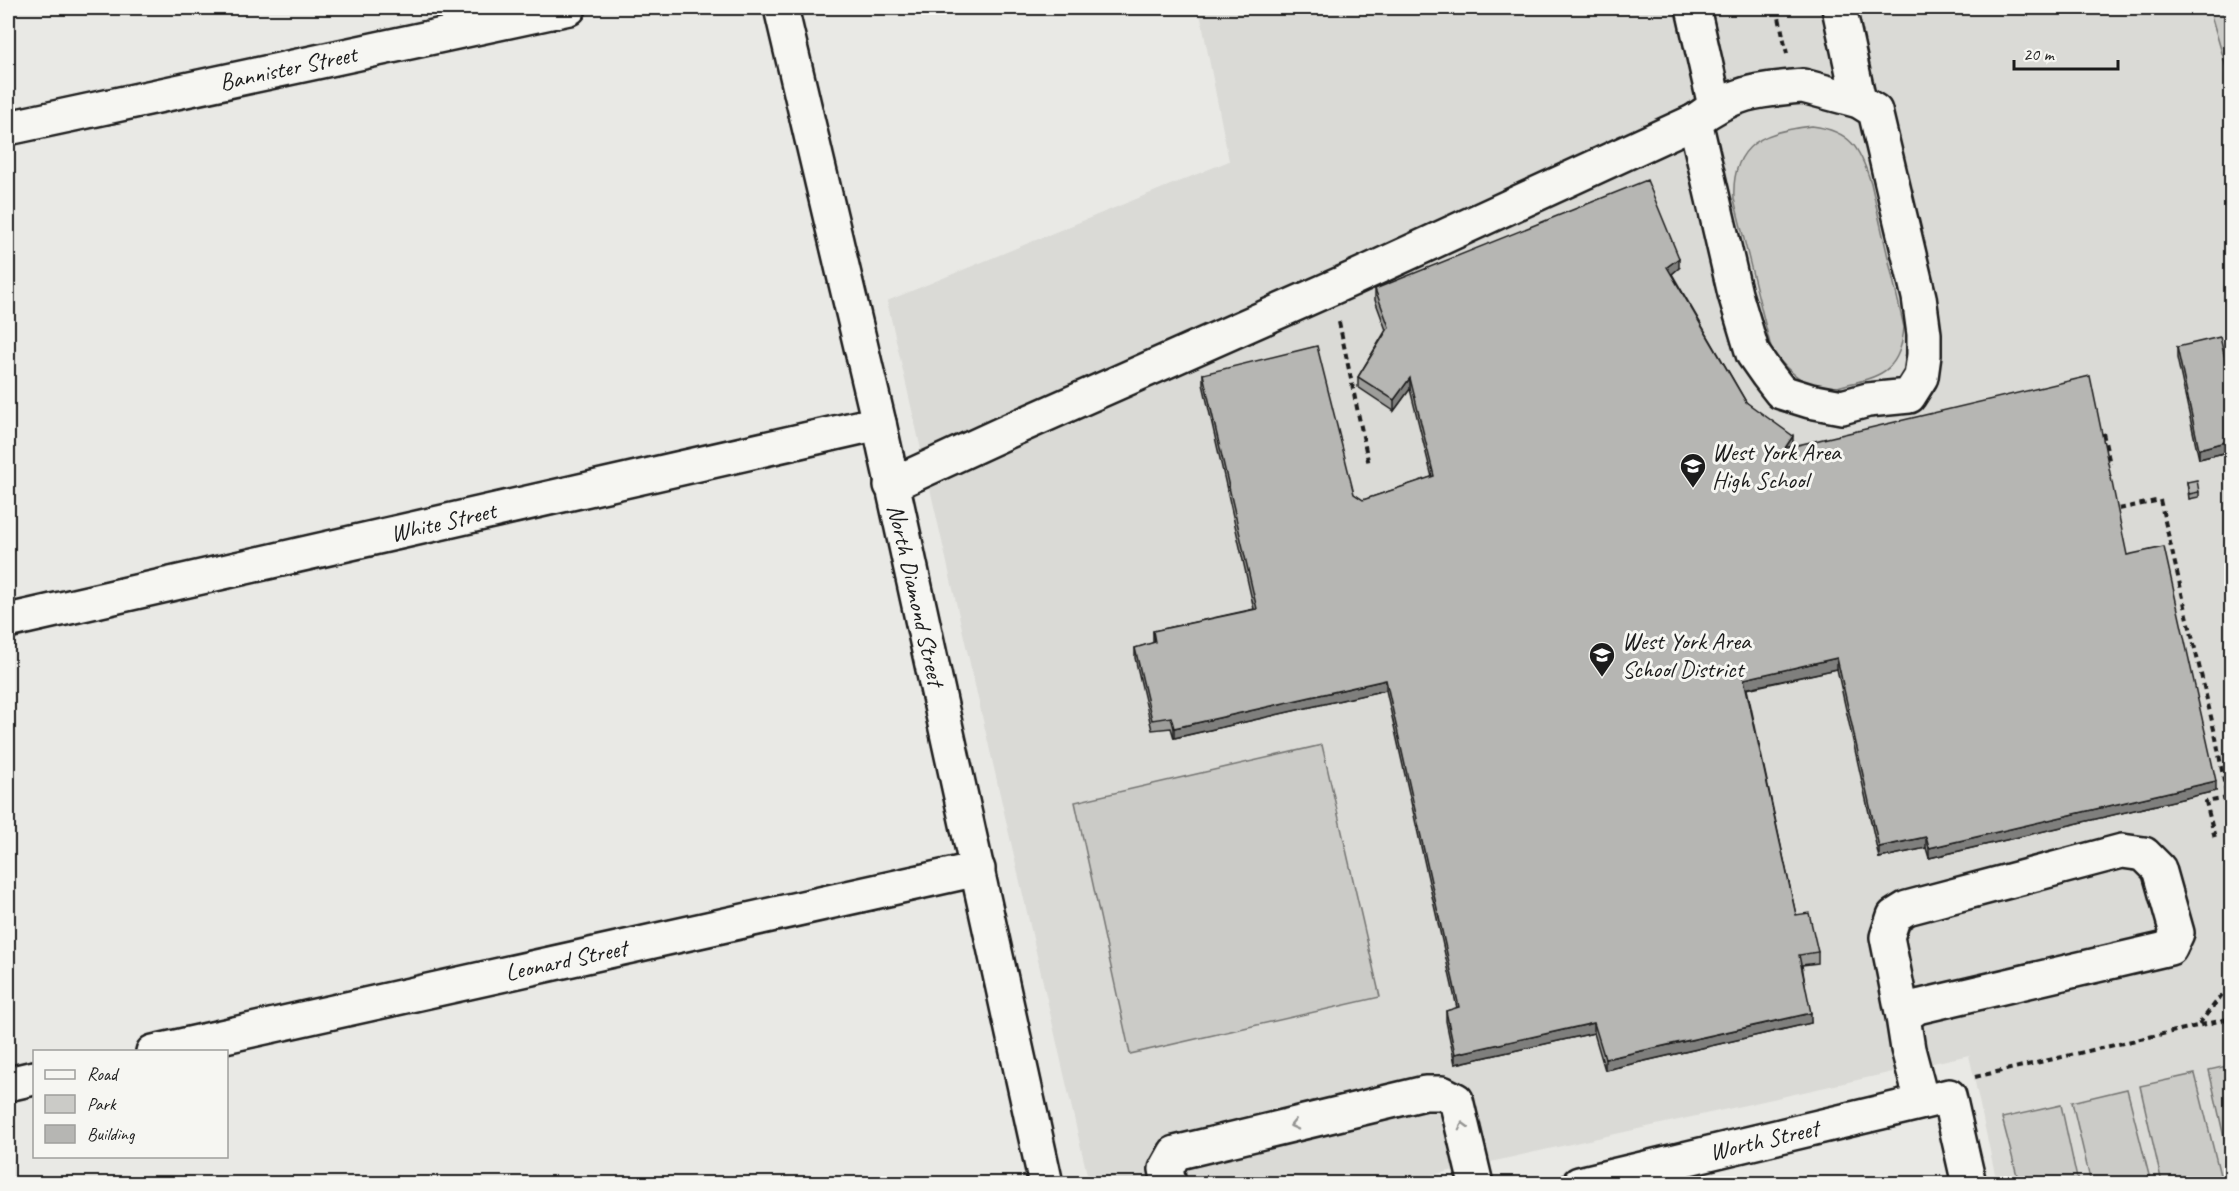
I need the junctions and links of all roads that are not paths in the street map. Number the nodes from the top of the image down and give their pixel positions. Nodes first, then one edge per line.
1 (569, 8) edge
2 (781, 8) edge
3 (1693, 8) edge
4 (1839, 8) edge
5 (1859, 102) junction
6 (1705, 113) junction
7 (8, 128) edge
8 (879, 423) junction
9 (891, 485) junction
10 (8, 621) edge
11 (978, 869) junction
12 (1903, 1017) junction
13 (162, 1050) edge
14 (33, 1078) edge
15 (8, 1084) edge
16 (1945, 1093) junction
17 (1046, 1184) edge
18 (1170, 1184) edge
19 (1476, 1184) edge
20 (1579, 1184) edge
21 (1969, 1184) edge

1 - 7 street, Bannister Street
2 - 8 street, North Diamond Street
3 - 6 street
4 - 5 street
5 - 6 street
5 - 6 street
6 - 9 street
8 - 9 street, North Diamond Street
8 - 10 street, White Street
9 - 11 street, North Diamond Street
11 - 13 street, Leonard Street
11 - 17 street, North Diamond Street
12 - 12 street
12 - 16 street
14 - 15 street
16 - 20 street, Worth Street
16 - 21 street
19 -> 18 street

